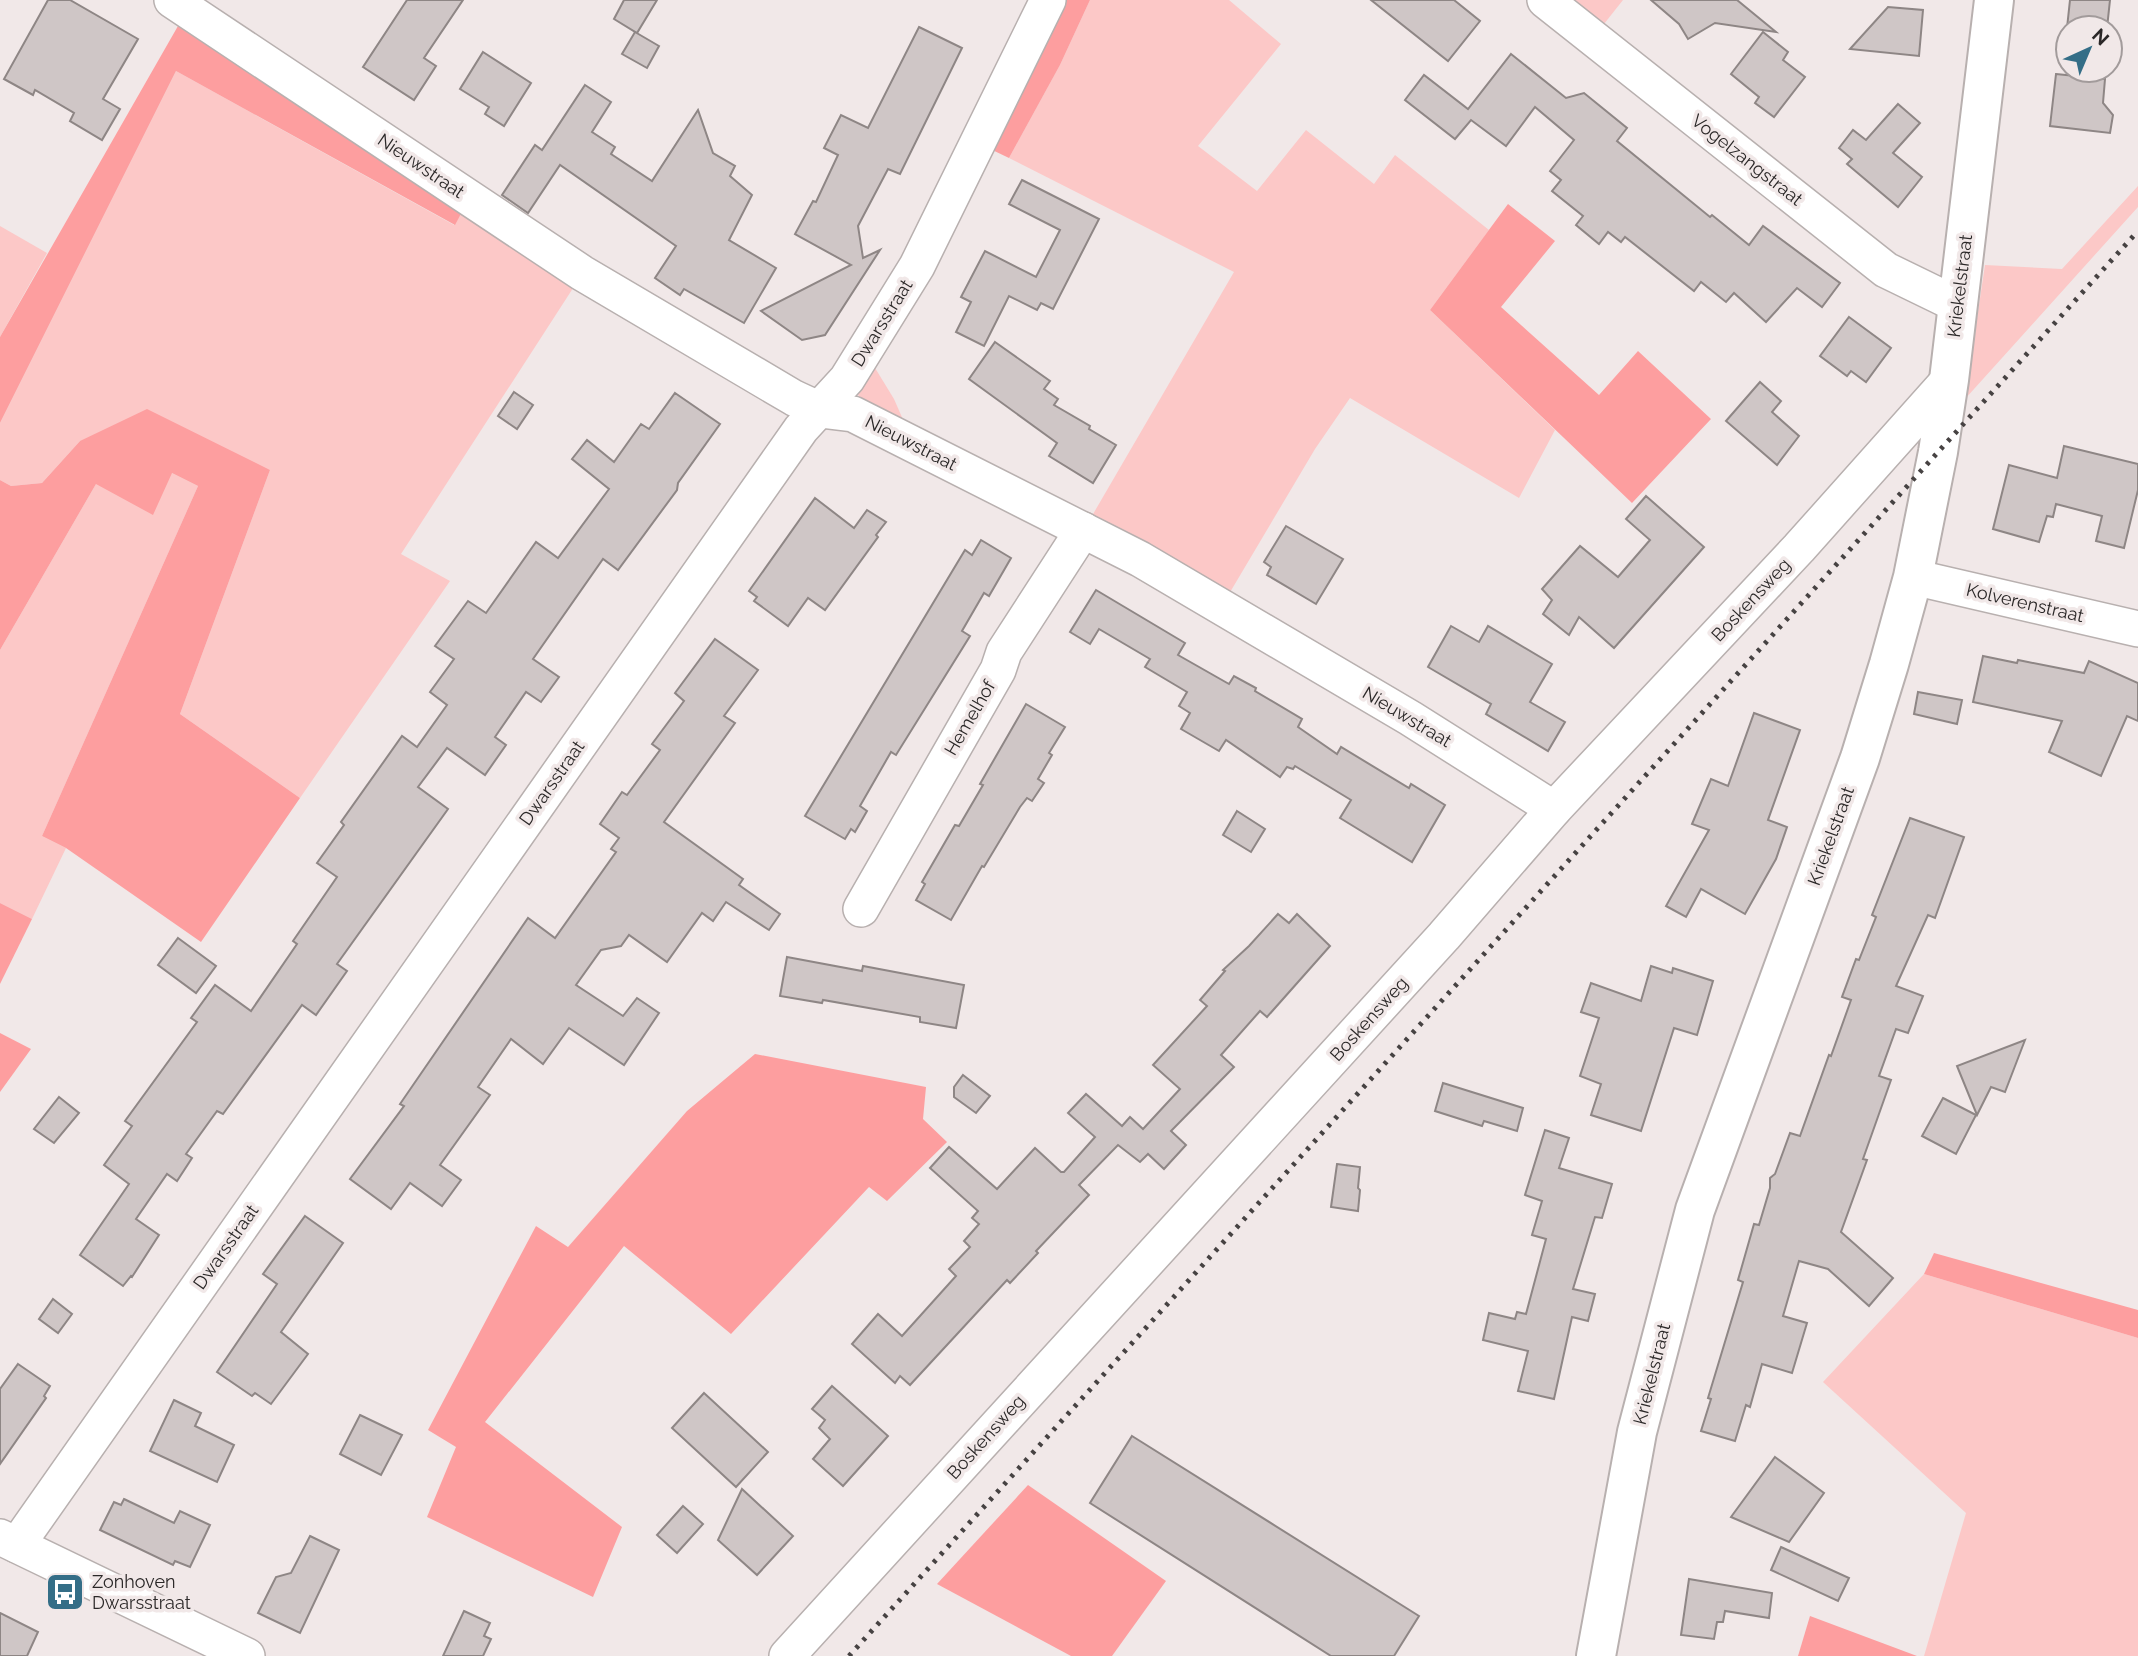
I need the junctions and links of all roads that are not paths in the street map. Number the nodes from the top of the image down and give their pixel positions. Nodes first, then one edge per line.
1 (172, 0) edge
2 (1048, 0) edge
3 (1545, 0) edge
4 (1994, 0) edge
5 (1958, 305) junction
6 (1949, 380) junction
7 (821, 410) junction
8 (1083, 530) junction
9 (1913, 577) junction
10 (2138, 629) edge
11 (1554, 809) junction
12 (861, 909) dead end
13 (8, 1541) edge
14 (247, 1656) edge
15 (787, 1656) edge
16 (1596, 1656) edge

1 - 7 street, Nieuwstraat
2 - 7 street, Dwarsstraat
3 - 5 street, Vogelzangstraat
4 - 5 street, Kriekelstraat
5 - 6 street, Kriekelstraat
6 - 9 street, Kriekelstraat
6 - 11 street, Boskensweg
7 - 8 street, Nieuwstraat
7 - 13 street, Dwarsstraat
8 - 11 street, Nieuwstraat
8 - 12 street, Hemelhof
9 - 10 street, Kolverenstraat
9 - 16 street, Kriekelstraat
11 - 15 street, Boskensweg
13 - 14 street

